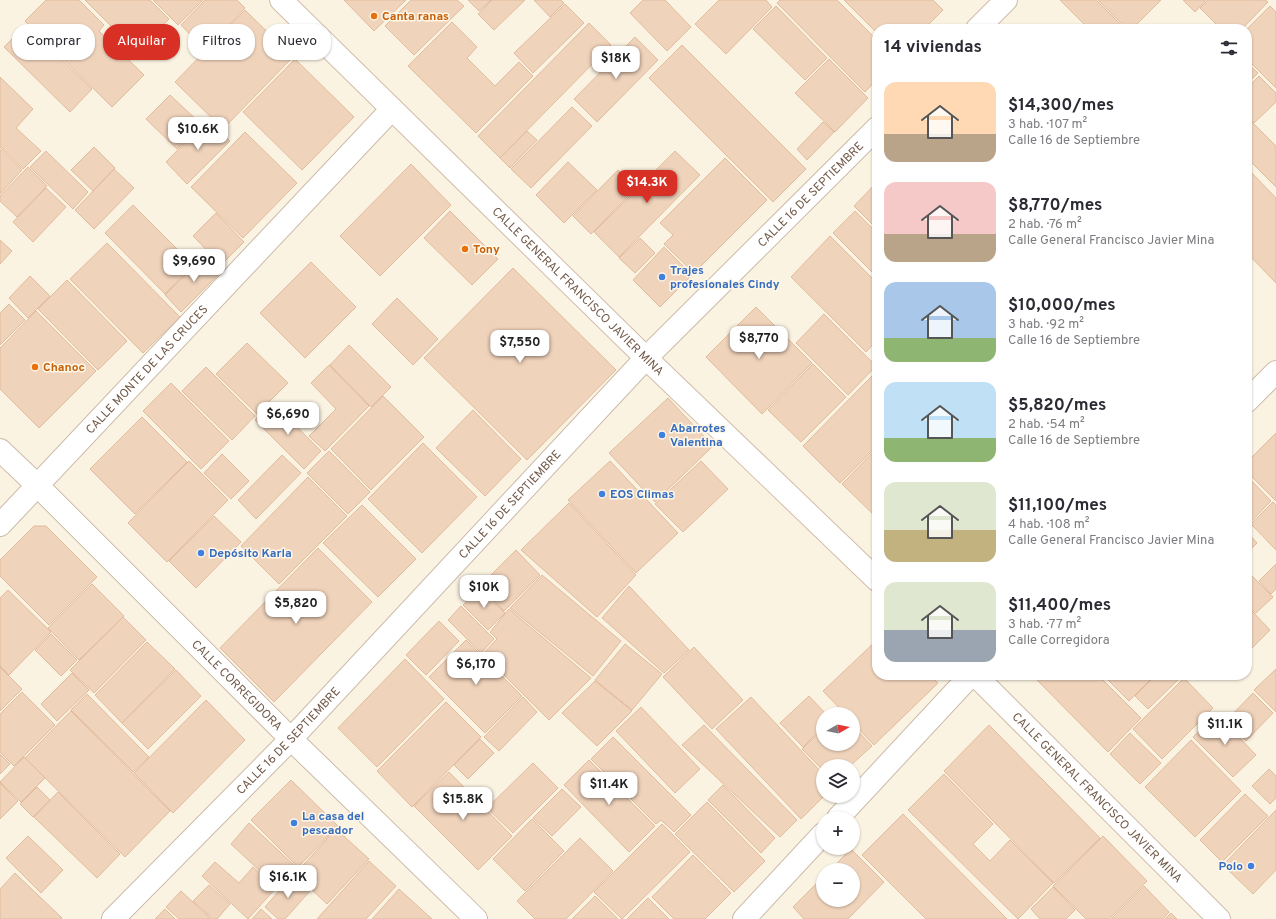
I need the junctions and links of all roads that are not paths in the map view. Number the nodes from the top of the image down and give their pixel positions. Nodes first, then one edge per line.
1 (281, 0) edge
2 (1006, 0) edge
3 (982, 24) edge
4 (392, 110) junction
5 (872, 133) edge
6 (646, 358) junction
7 (1276, 372) edge
8 (1252, 396) edge
9 (0, 450) edge
10 (38, 486) junction
11 (0, 524) edge
12 (872, 575) edge
13 (966, 680) edge
14 (980, 680) edge
15 (292, 739) junction
16 (845, 811) edge
17 (816, 842) edge
18 (113, 919) edge
19 (476, 919) edge
20 (744, 919) edge
21 (1219, 919) edge

1 - 4 street, CALLE GENERAL FRANCISCO JAVIER MINA
2 - 3 street
4 - 6 street, CALLE GENERAL FRANCISCO JAVIER MINA
4 - 10 street, CALLE MONTE DE LAS CRUCES
5 - 6 street, CALLE 16 DE SEPTIEMBRE
6 - 12 street, CALLE GENERAL FRANCISCO JAVIER MINA
6 - 15 street, CALLE 16 DE SEPTIEMBRE
7 - 8 street
9 - 10 street, CALLE CORREGIDORA
10 - 11 street, CALLE MONTE DE LAS CRUCES
10 - 15 street, CALLE CORREGIDORA
13 - 16 street
14 - 21 street, CALLE GENERAL FRANCISCO JAVIER MINA
15 - 18 street, CALLE 16 DE SEPTIEMBRE
15 - 19 street, CALLE CORREGIDORA
17 - 20 street

